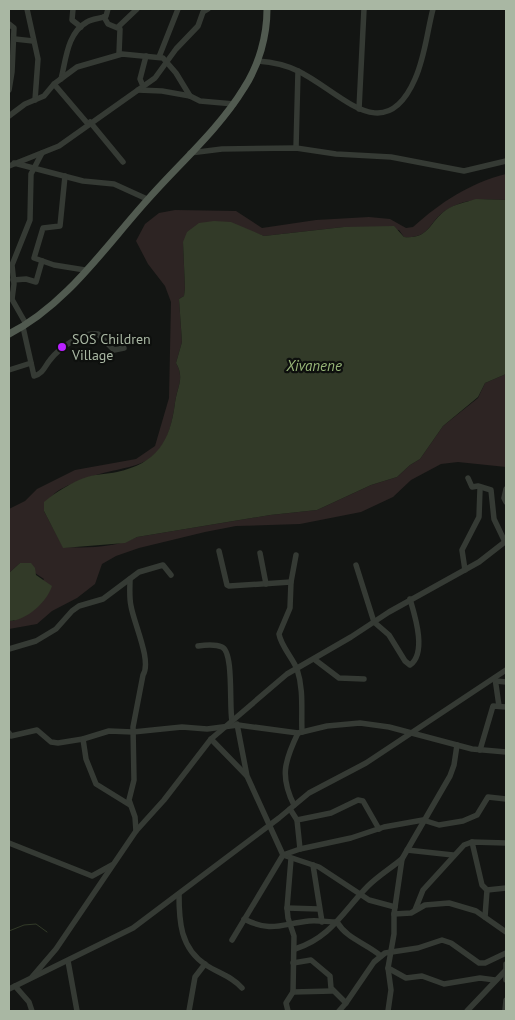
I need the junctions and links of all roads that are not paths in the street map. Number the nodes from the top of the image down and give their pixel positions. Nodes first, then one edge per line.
1 (27, 9) edge
2 (73, 9) edge
3 (108, 9) edge
4 (137, 9) edge
5 (178, 9) edge
6 (208, 9) edge
7 (267, 9) edge
8 (364, 9) edge
9 (434, 9) edge
10 (104, 17) junction
11 (9, 24) edge
12 (81, 27) junction
13 (118, 27) junction
14 (15, 39) junction
15 (33, 41) junction
16 (119, 54) junction
17 (146, 56) junction
18 (159, 57) junction
19 (258, 61) junction
20 (168, 62) junction
21 (298, 71) junction
22 (11, 72) edge
23 (61, 79) junction
24 (54, 84) junction
25 (140, 88) junction
26 (9, 90) edge
27 (190, 96) junction
28 (35, 100) junction
29 (234, 104) junction
30 (359, 109) junction
31 (9, 116) edge
32 (89, 123) junction
33 (296, 148) junction
34 (42, 153) junction
35 (190, 153) junction
36 (506, 161) edge
37 (123, 162) dead end
38 (11, 164) edge
39 (32, 169) junction
40 (64, 176) junction
41 (148, 199) junction
42 (27, 228) junction
43 (40, 232) junction
44 (42, 261) junction
45 (86, 270) junction
46 (13, 280) junction
47 (10, 296) edge
48 (24, 326) junction
49 (9, 334) edge
50 (124, 348) dead end
51 (31, 363) junction
52 (9, 370) edge
53 (468, 478) dead end
54 (480, 488) junction
55 (506, 489) edge
56 (506, 502) edge
57 (506, 541) edge
58 (219, 551) dead end
59 (260, 553) dead end
60 (296, 555) dead end
61 (356, 565) dead end
62 (464, 570) junction
63 (172, 575) dead end
64 (130, 579) junction
65 (291, 582) junction
66 (266, 584) junction
67 (410, 600) junction
68 (374, 622) junction
69 (198, 646) dead end
70 (9, 649) edge
71 (314, 659) junction
72 (296, 668) junction
73 (506, 670) edge
74 (364, 679) dead end
75 (495, 679) junction
76 (506, 682) edge
77 (499, 706) junction
78 (506, 707) edge
79 (233, 719) junction
80 (238, 725) junction
81 (226, 726) junction
82 (133, 732) junction
83 (9, 733) edge
84 (300, 733) junction
85 (410, 733) junction
86 (83, 739) junction
87 (212, 739) junction
88 (457, 746) junction
89 (480, 750) junction
90 (506, 752) edge
91 (247, 776) junction
92 (506, 799) edge
93 (130, 805) junction
94 (292, 807) junction
95 (297, 820) junction
96 (423, 820) junction
97 (270, 825) junction
98 (379, 829) junction
99 (136, 831) junction
100 (472, 842) junction
101 (9, 843) edge
102 (506, 843) edge
103 (300, 849) junction
104 (407, 850) junction
105 (453, 854) junction
106 (283, 855) junction
107 (402, 858) junction
108 (291, 859) junction
109 (114, 864) junction
110 (313, 865) junction
111 (506, 888) edge
112 (487, 890) junction
113 (179, 894) junction
114 (360, 895) junction
115 (395, 907) junction
116 (287, 908) junction
117 (319, 909) junction
118 (415, 910) junction
119 (394, 914) junction
120 (485, 917) junction
121 (244, 919) junction
122 (322, 922) junction
123 (337, 922) junction
124 (290, 926) junction
125 (506, 932) edge
126 (232, 940) dead end
127 (294, 949) junction
128 (390, 953) junction
129 (506, 954) edge
130 (381, 956) junction
131 (68, 961) junction
132 (293, 963) junction
133 (204, 964) junction
134 (506, 964) edge
135 (388, 968) junction
136 (505, 971) edge
137 (32, 977) junction
138 (495, 980) junction
139 (506, 980) edge
140 (15, 986) junction
141 (242, 988) dead end
142 (9, 989) edge
143 (332, 991) junction
144 (293, 992) junction
145 (506, 1000) edge
146 (346, 1003) junction
147 (32, 1011) edge
148 (76, 1011) edge
149 (190, 1011) edge
150 (288, 1011) edge
151 (339, 1011) edge
152 (388, 1011) edge
153 (467, 1011) edge
154 (505, 1011) edge

1 - 15 street
2 - 12 street
3 - 10 street
4 - 13 street
5 - 18 street
6 - 20 street
7 - 19 main road
8 - 30 street
9 - 30 street
10 - 12 street
10 - 13 street
11 - 14 street
12 - 23 street
13 - 16 street
14 - 15 street
14 - 22 street
15 - 28 street
16 - 17 street
16 - 23 street
17 - 18 street
17 - 25 street
18 - 20 street
19 - 21 street
19 - 29 main road
20 - 25 street
20 - 27 street
21 - 30 street
21 - 33 street
22 - 26 street
23 - 24 street
24 - 28 street
24 - 32 street
25 - 27 street
25 - 32 street
27 - 29 street
28 - 31 street
29 - 35 main road
32 - 34 street
32 - 37 street
33 - 35 street
33 - 36 street
34 - 38 street
34 - 39 street
35 - 41 main road
38 - 39 street
39 - 40 street
39 - 42 street
40 - 41 street
40 - 43 street
41 - 45 main road
42 - 43 street
42 - 46 street
43 - 44 street
44 - 45 street
44 - 46 street
45 - 48 main road
46 - 47 street
47 - 48 street
48 - 49 main road
48 - 51 street
50 - 51 street
51 - 52 street
53 - 54 street
54 - 57 street
54 - 62 street
55 - 56 street
57 - 62 street
58 - 66 street
59 - 66 street
60 - 65 street
61 - 68 street
62 - 67 street
63 - 64 street
64 - 70 street
64 - 82 street
65 - 66 street
65 - 72 street
67 - 68 street
67 - 68 street
68 - 71 street
69 - 79 street
71 - 72 street
71 - 74 street
72 - 79 street
72 - 84 street
73 - 75 street
75 - 76 street
75 - 77 street
75 - 85 street
77 - 78 street
77 - 89 street
79 - 80 street
79 - 81 street
80 - 81 street
80 - 84 street
80 - 91 street
81 - 82 street
81 - 87 street
82 - 86 street
82 - 93 street
83 - 86 street
84 - 85 street
84 - 94 street
85 - 88 street
85 - 94 street
86 - 93 street
87 - 91 street
87 - 99 street
88 - 89 street
88 - 96 street
89 - 90 street
91 - 97 street
92 - 96 street
93 - 99 street
94 - 95 street
94 - 97 street
95 - 98 street
95 - 103 street
96 - 98 street
96 - 104 street
97 - 106 street
97 - 113 street
98 - 103 street
99 - 109 street
100 - 102 street
100 - 105 street
100 - 112 street
101 - 109 street
103 - 106 street
104 - 105 street
104 - 107 street
105 - 118 street
106 - 108 street
106 - 121 street
107 - 114 street
107 - 115 street
108 - 110 street
108 - 116 street
109 - 137 street
110 - 114 street
110 - 117 street
111 - 112 street
112 - 120 street
113 - 131 street
113 - 133 street
114 - 115 street
114 - 123 street
115 - 119 street
116 - 117 street
116 - 124 street
117 - 122 street
118 - 119 street
118 - 120 street
119 - 128 street
120 - 125 street
121 - 124 street
121 - 126 street
122 - 123 street
122 - 124 street
123 - 127 street
123 - 130 street
124 - 127 street
127 - 132 street
128 - 129 street
128 - 130 street
128 - 135 street
130 - 146 street
131 - 137 street
131 - 148 street
132 - 143 street
132 - 144 street
133 - 141 street
133 - 149 street
134 - 136 street
135 - 138 street
135 - 152 street
136 - 138 street
136 - 139 street
137 - 140 street
138 - 153 street
140 - 142 street
140 - 147 street
143 - 144 street
143 - 146 street
144 - 150 street
145 - 154 street
146 - 151 street

